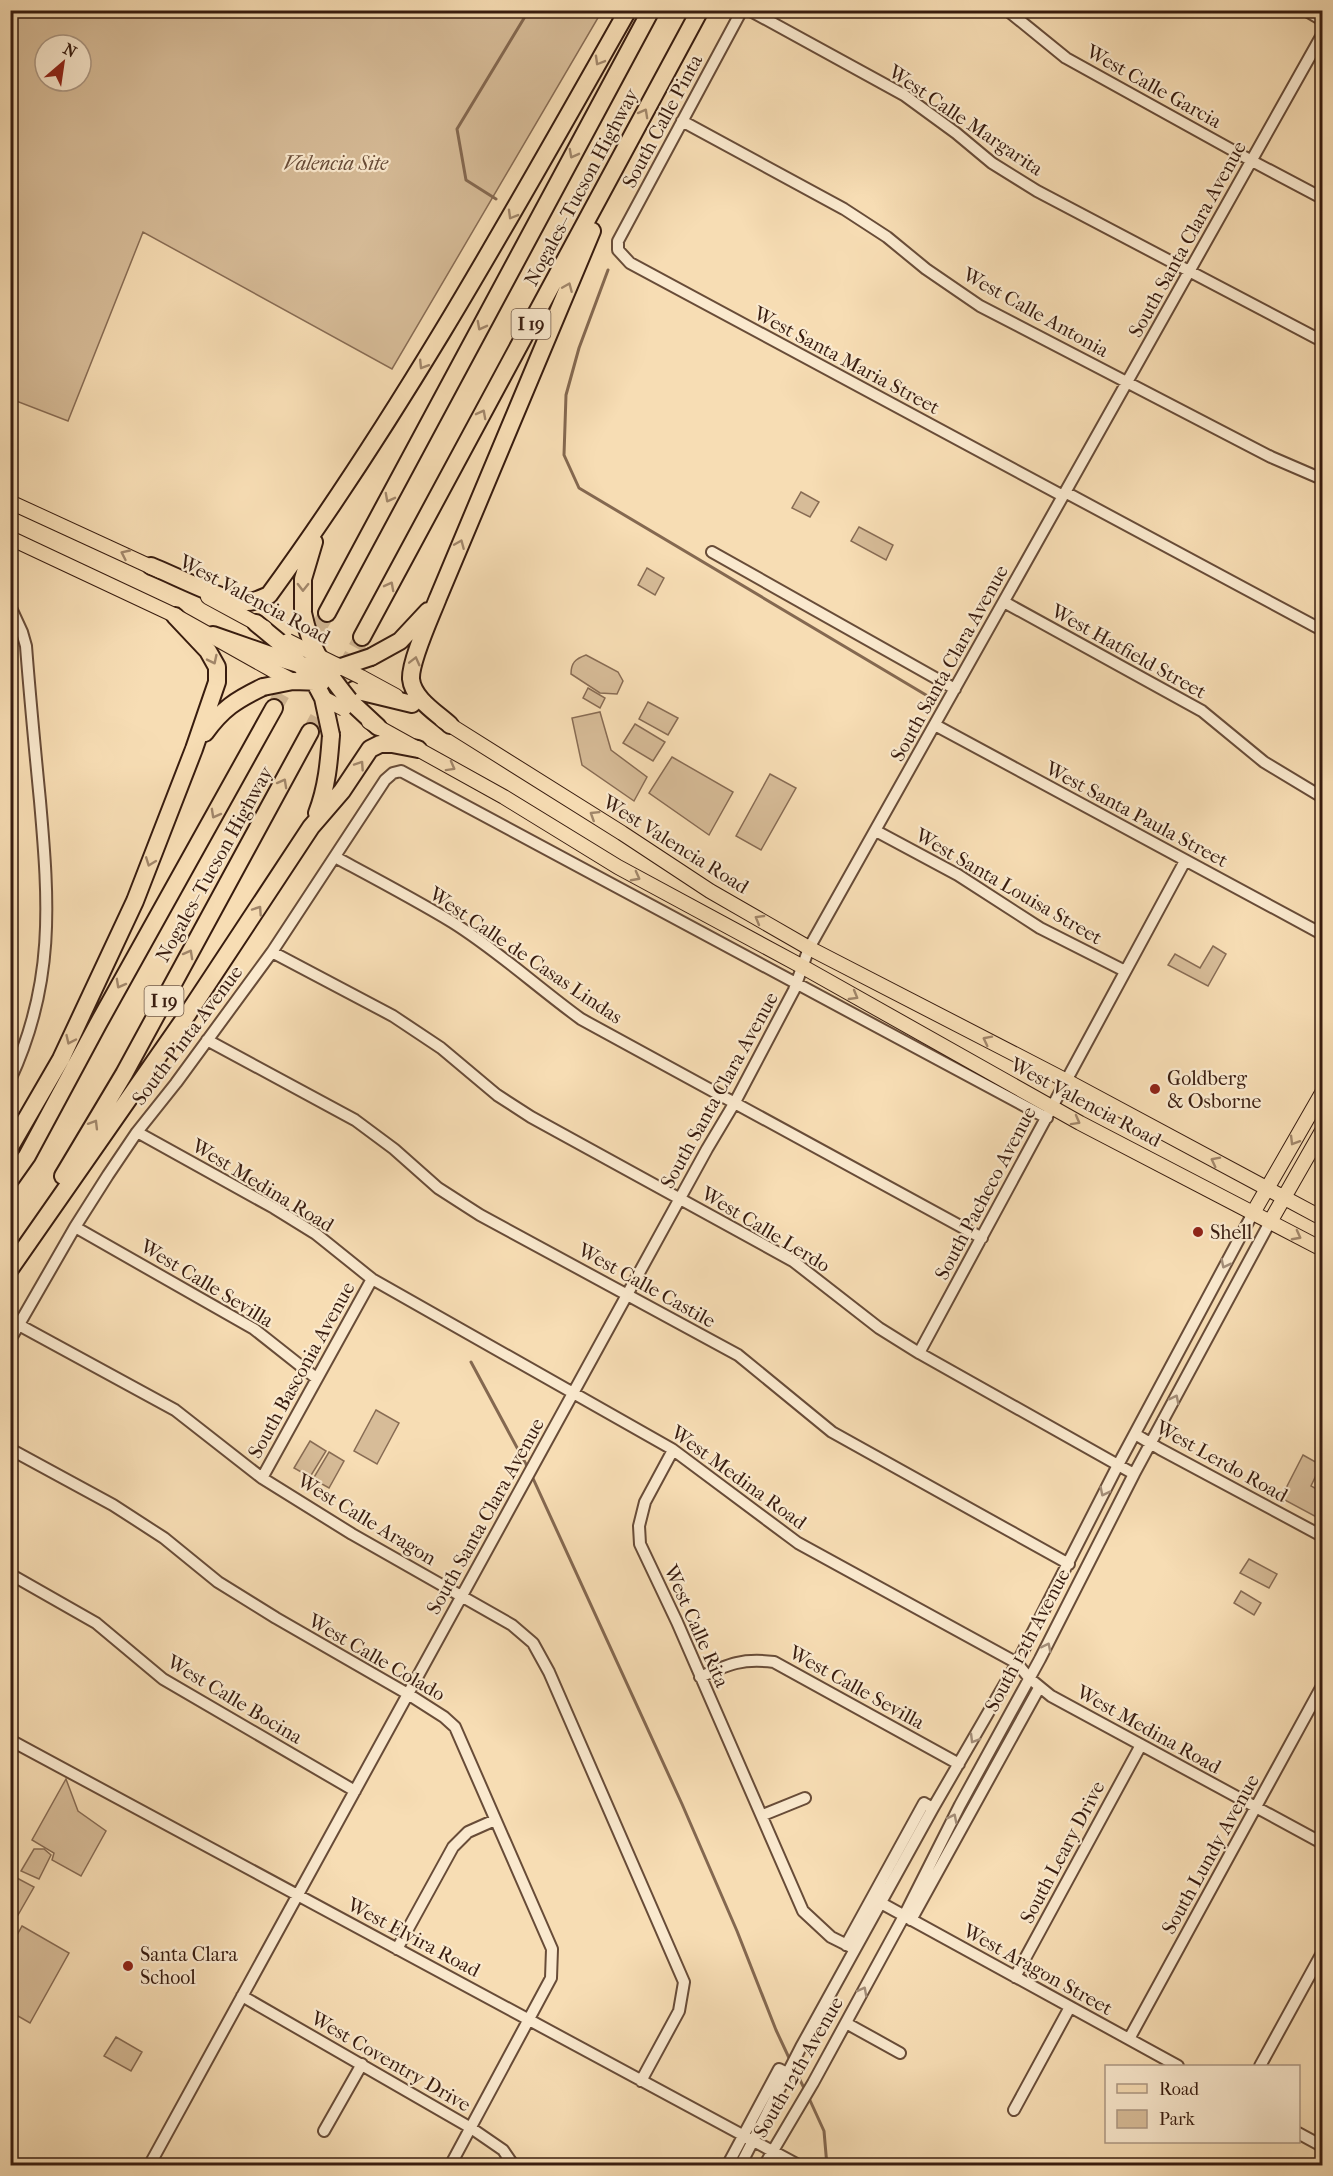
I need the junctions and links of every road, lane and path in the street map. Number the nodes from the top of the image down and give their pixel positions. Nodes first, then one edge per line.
1 (628, 10) edge
2 (651, 10) edge
3 (700, 10) edge
4 (742, 10) edge
5 (749, 10) edge
6 (1007, 10) edge
7 (1305, 10) edge
8 (1323, 20) edge
9 (1323, 35) edge
10 (682, 121) junction
11 (629, 141) junction
12 (1251, 161) junction
13 (1323, 198) edge
14 (618, 250) joint
15 (1190, 272) junction
16 (1323, 341) edge
17 (1128, 382) junction
18 (1323, 479) edge
19 (1064, 494) junction
20 (10, 502) edge
21 (322, 521) junction
22 (10, 538) edge
23 (712, 552) dead end
24 (151, 566) junction
25 (438, 598) junction
26 (1004, 602) junction
27 (10, 606) edge
28 (327, 613) tunnel mouth
29 (175, 616) junction
30 (256, 623) joint
31 (1323, 630) edge
32 (213, 635) joint
33 (362, 637) tunnel mouth
34 (281, 654) junction
35 (320, 661) junction
36 (302, 665) junction
37 (341, 667) junction
38 (293, 681) junction
39 (314, 681) junction
40 (336, 684) junction
41 (955, 689) junction
42 (352, 694) junction
43 (323, 698) junction
44 (412, 704) joint
45 (274, 708) tunnel mouth
46 (450, 725) junction
47 (935, 725) junction
48 (378, 727) joint
49 (310, 732) tunnel mouth
50 (194, 749) junction
51 (418, 749) junction
52 (410, 775) joint
53 (1323, 797) edge
54 (311, 827) junction
55 (876, 831) junction
56 (335, 857) junction
57 (1185, 861) junction
58 (1323, 934) edge
59 (809, 948) junction
60 (272, 952) junction
61 (803, 967) junction
62 (1125, 971) junction
63 (797, 984) junction
64 (207, 1040) junction
65 (10, 1080) edge
66 (1065, 1080) junction
67 (1323, 1094) edge
68 (735, 1102) junction
69 (1049, 1112) junction
70 (1323, 1131) edge
71 (137, 1132) junction
72 (10, 1147) edge
73 (10, 1180) edge
74 (1266, 1188) junction
75 (680, 1198) junction
76 (1285, 1198) junction
77 (1253, 1213) junction
78 (1323, 1218) edge
79 (1270, 1222) junction
80 (75, 1227) junction
81 (982, 1238) junction
82 (1323, 1249) edge
83 (10, 1267) edge
84 (372, 1280) junction
85 (627, 1294) junction
86 (19, 1325) junction
87 (10, 1340) edge
88 (919, 1353) junction
89 (316, 1378) junction
90 (573, 1394) junction
91 (1135, 1434) junction
92 (1151, 1444) junction
93 (10, 1449) edge
94 (673, 1450) junction
95 (1118, 1465) junction
96 (1134, 1474) junction
97 (262, 1478) junction
98 (1323, 1536) edge
99 (1069, 1564) junction
100 (10, 1574) edge
101 (462, 1596) junction
102 (1017, 1663) junction
103 (700, 1677) junction
104 (1029, 1678) junction
105 (1323, 1686) edge
106 (1039, 1688) junction
107 (408, 1694) junction
108 (10, 1740) edge
109 (1141, 1745) junction
110 (959, 1764) junction
111 (355, 1791) junction
112 (805, 1798) dead end
113 (1256, 1807) junction
114 (933, 1808) junction
115 (763, 1815) junction
116 (495, 1820) junction
117 (1323, 1843) edge
118 (297, 1895) junction
119 (881, 1903) junction
120 (908, 1918) junction
121 (850, 1947) junction
122 (397, 1949) junction
123 (1323, 1953) edge
124 (1015, 1977) junction
125 (242, 1996) junction
126 (1070, 2007) junction
127 (529, 2020) junction
128 (846, 2023) junction
129 (1128, 2039) junction
130 (900, 2053) dead end
131 (362, 2064) junction
132 (1174, 2065) edge
133 (1261, 2065) edge
134 (641, 2081) junction
135 (1014, 2110) dead end
136 (471, 2128) junction
137 (324, 2131) dead end
138 (1300, 2134) edge
139 (748, 2137) junction
140 (1323, 2146) edge
141 (773, 2150) junction
142 (149, 2166) edge
143 (450, 2166) edge
144 (514, 2166) edge
145 (727, 2166) edge
146 (740, 2166) edge
147 (764, 2166) edge
148 (800, 2166) edge

1 -> 21 highway
2 -> 28 highway, Nogales–Tucson Highway / I 19
11 -> 3 highway, Nogales–Tucson Highway / I 19
4 - 10 street, South Calle Pinta
5 - 15 street, West Calle Margarita
6 - 12 street, West Calle Garcia
7 - 8 street
9 - 12 street, South Santa Clara Avenue
10 - 14 street, South Calle Pinta
10 - 17 street, West Calle Antonia
25 -> 11 highway
33 -> 11 highway, Nogales–Tucson Highway / I 19
12 - 13 street, West Calle Garcia
12 - 15 street, South Santa Clara Avenue
14 - 19 street, West Santa Maria Street
15 - 16 street, West Calle Margarita
15 - 17 street, South Santa Clara Avenue
17 - 18 street, West Calle Antonia
17 - 19 street, South Santa Clara Avenue
19 - 26 street, South Santa Clara Avenue
19 - 31 street, West Santa Maria Street
24 -> 20 main road, West Valencia Road
21 - 24 highway
21 -> 35 highway, bridge
22 - 29 main road
23 - 41 street
24 - 30 main road, West Valencia Road
25 - 37 highway, bridge
46 -> 25 highway
26 - 41 street, South Santa Clara Avenue
26 - 53 street, West Hatfield Street
27 - 65 street
29 - 32 main road
29 -> 50 highway
30 - 34 highway
32 - 34 highway
34 - 35 main road, West Valencia Road, bridge
34 - 36 highway, bridge
34 - 38 main road, bridge
35 - 36 highway, bridge
35 - 37 highway, bridge
35 - 40 highway, bridge
36 - 39 highway, bridge
37 - 42 main road, West Valencia Road, bridge
38 - 39 highway, bridge
38 - 43 main road, bridge
38 - 50 highway, bridge
39 - 40 highway, bridge
39 - 43 highway, bridge
40 - 42 highway, bridge
41 - 47 street, South Santa Clara Avenue
42 - 43 main road, bridge
42 - 44 highway
42 - 48 highway
43 - 54 highway, bridge
44 - 46 main road, West Valencia Road
45 -> 73 highway, Nogales–Tucson Highway / I 19
59 -> 46 main road, West Valencia Road
47 - 55 street, South Santa Clara Avenue
47 - 57 street, West Santa Paula Street
48 - 51 main road, West Valencia Road
83 -> 49 highway, Nogales–Tucson Highway / I 19
50 -> 72 highway
54 -> 51 highway
51 -> 61 main road, West Valencia Road
52 - 56 street, South Pinta Avenue
52 - 63 street, West Valencia Road
83 -> 54 highway
55 - 59 street, South Santa Clara Avenue
55 - 62 street, West Santa Louisa Street
56 - 60 street, South Pinta Avenue
56 - 68 street, West Calle de Casas Lindas
57 - 58 street, West Santa Paula Street
57 - 62 street, South Pacheco Avenue
59 - 61 street, South Santa Clara Avenue
66 -> 59 main road, West Valencia Road
60 - 64 street, South Pinta Avenue
60 - 75 street, West Calle Lerdo
61 - 63 street, South Santa Clara Avenue
61 -> 69 main road, West Valencia Road
62 - 66 street, South Pacheco Avenue
63 - 68 street, South Santa Clara Avenue
63 - 69 street, West Valencia Road
64 - 71 street, South Pinta Avenue
64 - 85 street, West Calle Castile
66 - 69 street, South Pacheco Avenue
74 -> 66 main road, West Valencia Road
67 -> 74 main road, South 12th Avenue
68 - 75 street, South Santa Clara Avenue
68 - 81 street, West Calle de Casas Lindas
69 -> 77 main road, West Valencia Road
69 - 81 street, South Pacheco Avenue
70 - 76 main road, South 12th Avenue
71 - 80 street, South Pinta Avenue
71 - 84 street, West Medina Road
74 - 76 main road, West Valencia Road
74 - 77 main road, South 12th Avenue
75 - 85 street, South Santa Clara Avenue
75 - 88 street, West Calle Lerdo
76 - 78 main road, West Valencia Road
76 - 79 main road, South 12th Avenue
77 - 79 main road, West Valencia Road
77 -> 91 street, South 12th Avenue
79 -> 82 main road, West Valencia Road
92 -> 79 street, South 12th Avenue
80 - 86 street, South Pinta Avenue
80 - 89 street, West Calle Sevilla
81 - 88 street, South Pacheco Avenue
84 - 89 street, South Basconia Avenue
84 - 90 street, West Medina Road
85 - 90 street, South Santa Clara Avenue
85 - 99 street, West Calle Castile
86 - 87 street, South Pinta Avenue
86 - 97 street, West Calle Aragon
88 - 95 street, West Calle Lerdo
89 - 97 street, South Basconia Avenue
90 - 94 street, West Medina Road
90 - 101 street, South Santa Clara Avenue
91 - 92 street, West Lerdo Road
91 - 95 street, South 12th Avenue
92 - 96 street, South 12th Avenue
92 - 98 street, West Lerdo Road
93 - 107 street, West Calle Colado
94 - 102 street, West Medina Road
94 - 103 street, West Calle Rita
95 - 96 street, West Calle Lerdo
95 -> 99 street, South 12th Avenue
104 -> 96 street, South 12th Avenue
97 - 101 street, West Calle Aragon
99 - 102 street, South 12th Avenue
100 - 111 street, West Calle Bocina
101 - 107 street, South Santa Clara Avenue
101 - 134 street, West Calle Aragon
102 - 104 street, West Medina Road
102 -> 110 street, South 12th Avenue
103 - 110 street, West Calle Sevilla
103 - 115 street, West Calle Rita
104 - 106 street, West Medina Road
120 -> 104 street, South 12th Avenue
105 - 113 street, South Lundy Avenue
106 - 109 street, West Medina Road
106 - 120 street, South 12th Avenue
107 - 111 street, South Santa Clara Avenue
107 - 116 street, West Calle Colado
108 - 118 street, West Elvira Road
109 - 113 street, West Medina Road
109 - 124 street, South Leary Drive
110 - 114 street, South 12th Avenue
111 - 118 street, South Santa Clara Avenue
112 - 115 street
113 - 117 street, West Medina Road
113 - 129 street, South Lundy Avenue
114 - 119 street, South 12th Avenue
114 - 121 street, South 12th Avenue
115 - 121 street, West Calle Rita
116 - 122 street
116 - 127 street, West Calle Colado
118 - 122 street, West Elvira Road
118 - 125 street, South Santa Clara Avenue
119 - 120 street, West Aragon Street
119 - 121 street, South 12th Avenue
120 - 124 street, West Aragon Street
128 -> 120 street, South 12th Avenue
121 - 139 street, South 12th Avenue
122 - 127 street, West Elvira Road
123 - 133 street
124 - 126 street, West Aragon Street
125 - 131 street, West Coventry Drive
125 - 142 street, South Santa Clara Avenue
126 - 129 street, West Aragon Street
126 - 135 street
127 - 134 street, West Elvira Road
127 - 136 street
128 - 130 street
128 - 141 street, South 12th Avenue
129 - 132 street, West Aragon Street
131 - 136 street, West Coventry Drive
131 - 137 street
134 - 139 street, West Elvira Road
136 - 143 street
136 - 144 street, West Coventry Drive
138 - 140 street
139 - 141 street, West Elvira Road
139 - 145 street, South 12th Avenue
139 - 146 street, South 12th Avenue
141 - 147 street, South 12th Avenue
141 - 148 street, West Elvira Road

